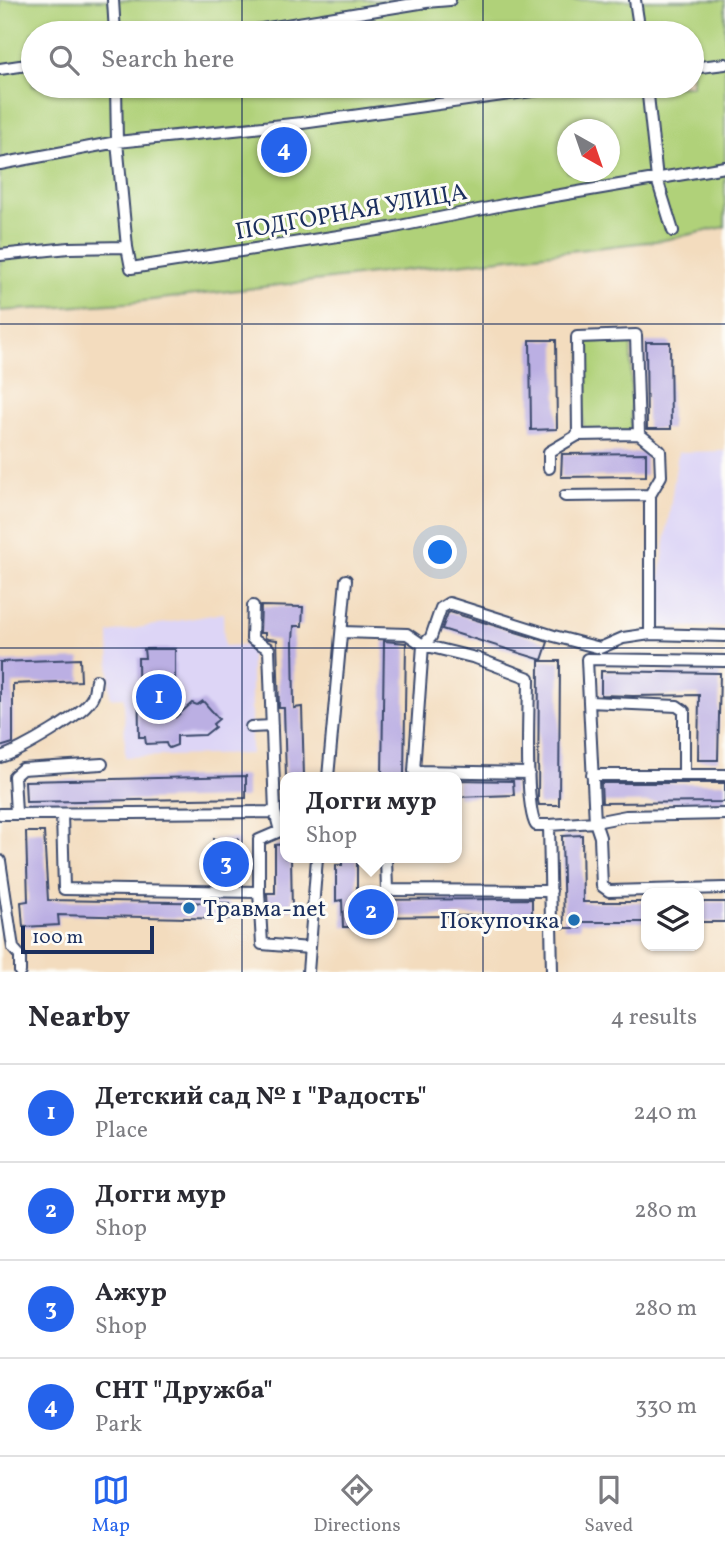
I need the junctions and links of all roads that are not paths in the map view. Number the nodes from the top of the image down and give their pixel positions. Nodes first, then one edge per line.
1 (113, 0) edge
2 (450, 0) edge
3 (635, 0) edge
4 (114, 21) edge
5 (310, 21) edge
6 (638, 21) edge
7 (725, 64) edge
8 (21, 66) edge
9 (704, 67) edge
10 (0, 69) edge
11 (116, 98) edge
12 (482, 98) edge
13 (648, 98) edge
14 (117, 142) junction
15 (0, 164) edge
16 (725, 167) edge
17 (657, 179) junction
18 (673, 230) dead end
19 (127, 247) junction
20 (0, 255) edge
21 (639, 434) junction
22 (578, 435) junction
23 (549, 467) dead end
24 (650, 495) junction
25 (565, 496) dead end
26 (346, 580) dead end
27 (253, 606) dead end
28 (342, 632) junction
29 (650, 634) junction
30 (725, 636) edge
31 (423, 645) junction
32 (725, 661) edge
33 (96, 680) dead end
34 (589, 702) junction
35 (272, 726) junction
36 (251, 727) dead end
37 (0, 757) edge
38 (102, 764) dead end
39 (328, 772) edge
40 (414, 772) edge
41 (462, 772) edge
42 (528, 773) junction
43 (684, 774) junction
44 (592, 775) junction
45 (725, 775) edge
46 (275, 812) junction
47 (16, 813) junction
48 (0, 814) edge
49 (62, 814) junction
50 (725, 814) edge
51 (595, 822) junction
52 (280, 824) edge
53 (549, 825) junction
54 (280, 832) edge
55 (317, 863) edge
56 (386, 863) edge
57 (0, 867) edge
58 (725, 888) edge
59 (551, 891) junction
60 (259, 892) junction
61 (309, 948) junction
62 (20, 972) edge
63 (308, 972) edge
64 (552, 972) edge

1 - 4 street
2 - 5 street
3 - 6 street
7 - 9 street
8 - 10 street
11 - 14 street
12 - 14 street
13 - 17 street
14 - 15 street
14 - 19 street
16 - 17 street, ПОДГОРНАЯ УЛИЦА
17 - 18 street
17 - 19 street, ПОДГОРНАЯ УЛИЦА
19 - 20 street
21 - 22 street
21 - 22 street
21 - 24 street
22 - 23 street
24 - 25 street
24 - 29 street
26 - 28 street
27 - 35 street
28 - 31 street
28 - 39 street
29 - 30 street
29 - 31 street
31 - 40 street
31 - 42 street
32 - 34 street
33 - 37 street
34 - 43 street
34 - 44 street
35 - 36 street
35 - 46 street
38 - 47 street
41 - 42 street
42 - 53 street
43 - 44 street
43 - 45 street
44 - 51 street
46 - 49 street
46 - 52 street
47 - 48 street
47 - 49 street
49 - 60 street
50 - 51 street
51 - 53 street
51 - 58 street
53 - 59 street
54 - 60 street
55 - 61 street
56 - 59 street
57 - 62 street
59 - 64 street
60 - 61 street
61 - 63 street

